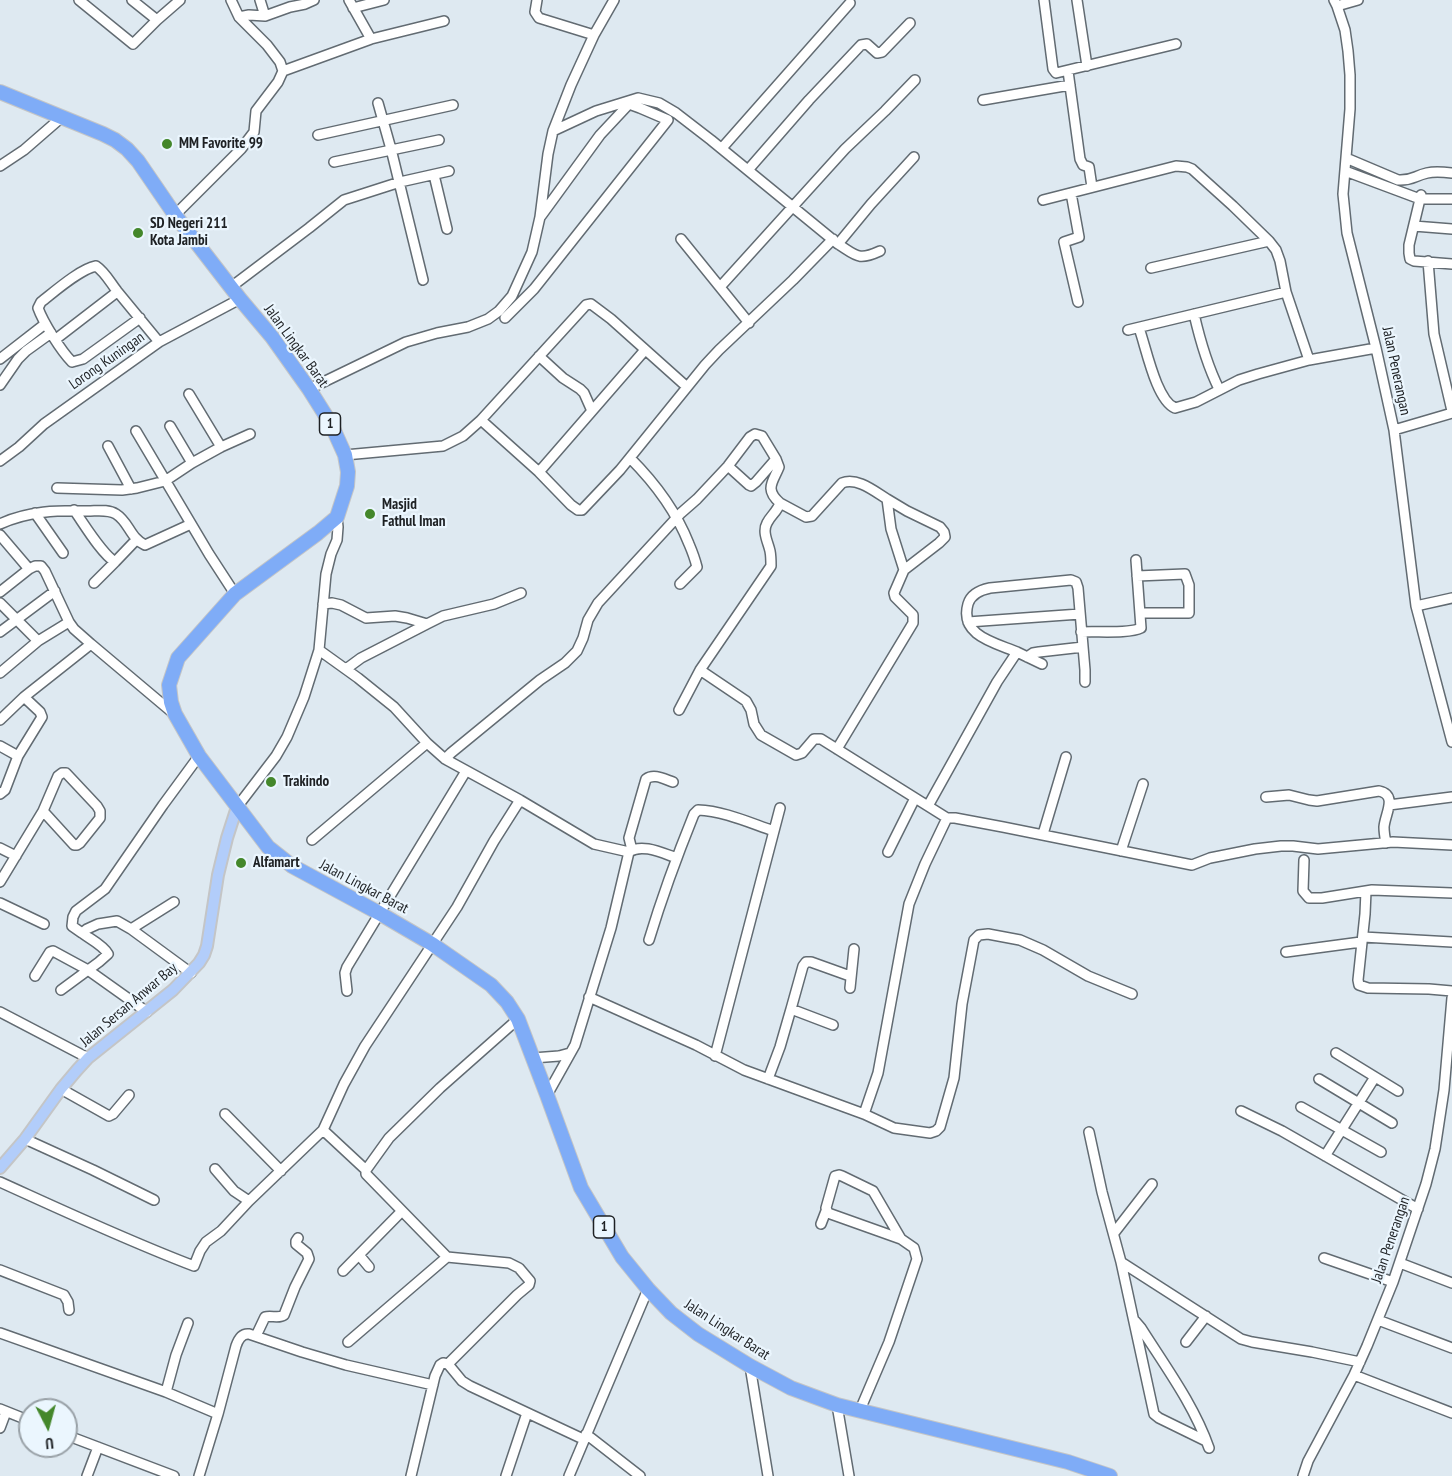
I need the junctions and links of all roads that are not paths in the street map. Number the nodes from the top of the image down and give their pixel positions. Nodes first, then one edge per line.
1 (79, 0) edge
2 (132, 0) edge
3 (180, 0) edge
4 (231, 0) edge
5 (260, 0) edge
6 (314, 0) edge
7 (384, 0) edge
8 (537, 0) edge
9 (614, 0) edge
10 (1044, 0) edge
11 (1077, 0) edge
12 (1358, 0) edge
13 (850, 3) dead end
14 (1336, 3) edge
15 (289, 4) edge
16 (351, 4) edge
17 (265, 16) junction
18 (238, 17) junction
19 (157, 20) junction
20 (444, 21) dead end
21 (910, 23) dead end
22 (594, 35) junction
23 (370, 39) junction
24 (1176, 44) dead end
25 (1087, 66) junction
26 (283, 71) junction
27 (1068, 71) junction
28 (915, 80) dead end
29 (1070, 85) junction
30 (0, 92) edge
31 (638, 98) junction
32 (983, 100) dead end
33 (378, 104) dead end
34 (629, 104) junction
35 (453, 105) dead end
36 (62, 117) junction
37 (384, 119) junction
38 (553, 131) junction
39 (318, 135) dead end
40 (439, 140) dead end
41 (722, 148) junction
42 (392, 149) junction
43 (914, 157) dead end
44 (334, 162) dead end
45 (1345, 164) junction
46 (0, 166) edge
47 (748, 170) junction
48 (449, 171) dead end
49 (1452, 173) edge
50 (434, 175) junction
51 (400, 182) junction
52 (1092, 187) junction
53 (1071, 193) junction
54 (1420, 196) junction
55 (1452, 199) edge
56 (1043, 200) dead end
57 (792, 207) junction
58 (175, 214) junction
59 (540, 218) junction
60 (1414, 226) junction
61 (447, 229) dead end
62 (1452, 229) edge
63 (681, 239) dead end
64 (836, 241) junction
65 (1269, 241) junction
66 (880, 252) dead end
67 (1428, 261) junction
68 (1452, 264) edge
69 (1151, 268) dead end
70 (522, 276) junction
71 (423, 280) dead end
72 (231, 287) junction
73 (720, 287) junction
74 (534, 289) junction
75 (117, 291) junction
76 (1286, 292) junction
77 (240, 299) junction
78 (1077, 302) dead end
79 (1194, 314) junction
80 (140, 318) junction
81 (505, 318) dead end
82 (749, 323) junction
83 (45, 324) junction
84 (1139, 328) junction
85 (1128, 330) dead end
86 (53, 336) junction
87 (159, 342) junction
88 (1376, 348) junction
89 (645, 350) junction
90 (539, 356) junction
91 (0, 359) edge
92 (1309, 360) junction
93 (0, 385) edge
94 (687, 387) junction
95 (309, 389) junction
96 (1219, 389) junction
97 (189, 394) dead end
98 (592, 411) junction
99 (1452, 412) edge
100 (481, 420) junction
101 (170, 426) dead end
102 (1394, 430) junction
103 (136, 431) dead end
104 (250, 434) dead end
105 (108, 446) dead end
106 (221, 447) junction
107 (345, 455) junction
108 (630, 458) junction
109 (776, 459) junction
110 (0, 461) edge
111 (192, 463) junction
112 (728, 466) junction
113 (539, 472) junction
114 (165, 481) junction
115 (57, 488) dead end
116 (131, 489) junction
117 (887, 498) junction
118 (780, 503) junction
119 (74, 510) junction
120 (35, 513) junction
121 (337, 517) junction
122 (677, 518) junction
123 (0, 524) edge
124 (191, 524) junction
125 (0, 535) edge
126 (136, 540) junction
127 (63, 553) dead end
128 (1136, 560) dead end
129 (116, 562) junction
130 (29, 569) junction
131 (904, 570) junction
132 (1137, 576) junction
133 (94, 583) dead end
134 (680, 584) dead end
135 (55, 591) junction
136 (0, 592) edge
137 (521, 593) dead end
138 (236, 594) junction
139 (1452, 598) edge
140 (0, 603) edge
141 (323, 604) junction
142 (1416, 606) junction
143 (1141, 613) junction
144 (1080, 614) junction
145 (16, 619) junction
146 (69, 622) junction
147 (968, 622) junction
148 (427, 624) junction
149 (0, 632) edge
150 (1081, 632) junction
151 (38, 641) junction
152 (91, 644) junction
153 (1083, 647) junction
154 (319, 650) junction
155 (1017, 652) junction
156 (1028, 657) junction
157 (1042, 664) dead end
158 (346, 669) junction
159 (700, 670) junction
160 (0, 673) edge
161 (1085, 682) dead end
162 (24, 697) junction
163 (680, 710) dead end
164 (175, 714) junction
165 (0, 720) edge
166 (1452, 742) edge
167 (427, 743) junction
168 (0, 746) edge
169 (837, 749) junction
170 (18, 756) junction
171 (199, 756) junction
172 (1066, 757) dead end
173 (445, 759) junction
174 (466, 771) junction
175 (673, 782) dead end
176 (1143, 784) dead end
177 (0, 794) edge
178 (1266, 797) dead end
179 (1452, 797) edge
180 (915, 798) junction
181 (520, 800) junction
182 (1389, 805) junction
183 (928, 806) junction
184 (237, 807) junction
185 (780, 808) dead end
186 (43, 811) junction
187 (947, 818) junction
188 (774, 831) junction
189 (1042, 834) junction
190 (312, 840) dead end
191 (1386, 843) junction
192 (1452, 845) edge
193 (0, 848) edge
194 (631, 851) junction
195 (1121, 851) junction
196 (888, 852) dead end
197 (16, 856) junction
198 (677, 858) junction
199 (1304, 860) dead end
200 (0, 882) edge
201 (1366, 891) junction
202 (1452, 893) edge
203 (174, 902) dead end
204 (0, 903) edge
205 (379, 913) junction
206 (44, 924) dead end
207 (131, 929) junction
208 (82, 933) junction
209 (1362, 939) junction
210 (649, 940) dead end
211 (1452, 942) edge
212 (432, 944) junction
213 (854, 949) dead end
214 (1286, 952) dead end
215 (88, 970) junction
216 (191, 973) junction
217 (35, 976) dead end
218 (850, 976) junction
219 (850, 988) dead end
220 (61, 990) dead end
221 (347, 991) dead end
222 (1452, 991) edge
223 (1132, 994) dead end
224 (589, 997) junction
225 (1452, 998) edge
226 (791, 1009) junction
227 (0, 1012) edge
228 (147, 1012) junction
229 (518, 1019) junction
230 (833, 1025) dead end
231 (570, 1053) junction
232 (1336, 1053) dead end
233 (715, 1056) junction
234 (88, 1058) junction
235 (533, 1058) junction
236 (1375, 1077) junction
237 (768, 1078) junction
238 (1319, 1079) dead end
239 (61, 1089) junction
240 (1448, 1090) edge
241 (1398, 1091) dead end
242 (129, 1095) dead end
243 (548, 1095) junction
244 (1358, 1102) junction
245 (1301, 1107) dead end
246 (1241, 1110) dead end
247 (225, 1114) dead end
248 (864, 1114) junction
249 (1392, 1123) dead end
250 (1342, 1129) junction
251 (322, 1130) junction
252 (1089, 1132) dead end
253 (25, 1139) junction
254 (1381, 1152) dead end
255 (1325, 1156) junction
256 (0, 1168) edge
257 (215, 1169) dead end
258 (366, 1170) junction
259 (281, 1171) junction
260 (0, 1182) edge
261 (1152, 1184) dead end
262 (154, 1200) dead end
263 (249, 1201) junction
264 (1418, 1209) junction
265 (402, 1211) junction
266 (826, 1211) junction
267 (821, 1224) dead end
268 (1114, 1233) junction
269 (298, 1238) dead end
270 (901, 1239) junction
271 (359, 1255) junction
272 (447, 1257) junction
273 (1324, 1258) dead end
274 (1121, 1262) junction
275 (1400, 1263) junction
276 (369, 1267) dead end
277 (0, 1270) edge
278 (343, 1272) dead end
279 (1393, 1282) junction
280 (1452, 1283) edge
281 (648, 1289) junction
282 (69, 1310) dead end
283 (1206, 1316) junction
284 (1134, 1319) junction
285 (1378, 1320) junction
286 (188, 1323) dead end
287 (0, 1333) edge
288 (256, 1336) junction
289 (348, 1342) dead end
290 (1186, 1342) dead end
291 (1452, 1348) edge
292 (1360, 1362) junction
293 (448, 1364) junction
294 (750, 1366) junction
295 (1354, 1375) junction
296 (433, 1385) junction
297 (166, 1392) junction
298 (837, 1405) junction
299 (3, 1410) edge
300 (860, 1410) junction
301 (527, 1413) junction
302 (1452, 1413) edge
303 (218, 1414) junction
304 (18, 1416) edge
305 (0, 1428) edge
306 (584, 1437) junction
307 (78, 1440) edge
308 (98, 1447) junction
309 (1105, 1475) edge
310 (87, 1476) edge
311 (174, 1476) edge
312 (199, 1476) edge
313 (411, 1476) edge
314 (506, 1476) edge
315 (569, 1476) edge
316 (640, 1476) edge
317 (768, 1476) edge
318 (849, 1476) edge
319 (1303, 1476) edge

1 - 19 street
2 - 19 street
3 - 19 street
4 - 18 street
5 - 17 street
6 - 15 street
7 - 16 street
8 - 22 street
9 - 22 street
10 - 27 street
11 - 25 street
12 - 14 street
13 - 41 street
14 - 45 street, Jalan Penerangan
15 - 17 street
16 - 23 street
17 - 18 street
18 - 26 street
20 - 23 street
21 - 47 street
22 - 38 street
23 - 26 street
24 - 25 street
25 - 27 street
26 - 58 street
27 - 29 street
28 - 57 street
29 - 32 street
29 - 52 street
30 - 36 highway, Jalan Lingkar Barat / 1
31 - 34 street
31 - 38 street
31 - 41 street
33 - 37 street
34 - 59 street
34 - 74 street
35 - 37 street
36 - 46 street
36 - 58 highway, Jalan Lingkar Barat / 1
37 - 39 street
37 - 42 street
38 - 59 street
40 - 42 street
41 - 47 street
42 - 44 street
42 - 51 street
43 - 64 street
45 - 49 street
45 - 54 street
45 - 88 street, Jalan Penerangan
47 - 57 street
48 - 50 street
50 - 51 street
50 - 61 street
51 - 71 street
51 - 72 street
52 - 53 street
52 - 65 street
53 - 56 street
53 - 78 street
54 - 55 street
54 - 60 street
57 - 64 street
57 - 73 street
58 - 72 highway, Jalan Lingkar Barat / 1
59 - 70 street
60 - 62 street
60 - 67 street
63 - 73 street
64 - 66 street
64 - 82 street
65 - 69 street
65 - 76 street
67 - 68 street
67 - 99 street
70 - 74 street
70 - 95 street
72 - 77 highway, Jalan Lingkar Barat / 1
73 - 82 street
74 - 81 street
75 - 80 street
75 - 83 street
75 - 86 street
76 - 79 street
76 - 92 street
77 - 87 street, Lorong Kuningan
77 - 95 highway, Jalan Lingkar Barat / 1
79 - 84 street
79 - 96 street
80 - 86 street
80 - 87 street
82 - 94 street
83 - 86 street
83 - 91 street
84 - 85 street
84 - 96 street
86 - 93 street
87 - 110 street, Lorong Kuningan
88 - 92 street
88 - 102 street, Jalan Penerangan
89 - 90 street
89 - 94 street
89 - 98 street
90 - 98 street
90 - 100 street
92 - 96 street
94 - 108 street
95 - 107 highway, Jalan Lingkar Barat / 1
97 - 106 street
98 - 113 street
99 - 102 street
100 - 107 street
100 - 113 street
101 - 111 street
102 - 142 street, Jalan Penerangan
103 - 114 street
104 - 106 street
105 - 116 street
106 - 111 street
107 - 121 highway, Jalan Lingkar Barat / 1
108 - 113 street
108 - 122 street
109 - 112 street
109 - 112 street
109 - 118 street
111 - 114 street
112 - 122 street
114 - 116 street
114 - 124 street
115 - 116 street
117 - 118 street
117 - 131 street
117 - 131 street
118 - 159 street
119 - 120 street
119 - 126 street
119 - 129 street
120 - 123 street
120 - 127 street
121 - 138 highway, Jalan Lingkar Barat / 1
121 - 141 street
122 - 134 street
122 - 173 street
124 - 126 street
124 - 138 street
125 - 130 street
126 - 129 street
128 - 132 street
129 - 133 street
130 - 135 street
130 - 136 street
131 - 169 street
132 - 143 street
132 - 143 street
135 - 145 street
135 - 146 street
137 - 148 street
138 - 164 highway, Jalan Lingkar Barat / 1
139 - 142 street
140 - 145 street
141 - 148 street
141 - 154 street
142 - 166 street, Jalan Penerangan
143 - 150 street
144 - 147 street
144 - 147 street
144 - 150 street
145 - 149 street
145 - 151 street
146 - 151 street
146 - 152 street
147 - 155 street
148 - 158 street
150 - 153 street
151 - 160 street
152 - 162 street
152 - 164 street
153 - 156 street
153 - 161 street
154 - 158 street
154 - 184 street
155 - 156 street
155 - 183 street
156 - 157 street
158 - 167 street
159 - 163 street
159 - 169 street
162 - 165 street
162 - 170 street
164 - 171 highway, Jalan Lingkar Barat / 1
167 - 173 street
167 - 190 street
168 - 170 street
169 - 180 street
170 - 177 street
171 - 184 highway, Jalan Lingkar Barat / 1
171 - 208 street
172 - 189 street
173 - 174 street
174 - 181 street
174 - 205 street
175 - 194 street
176 - 195 street
178 - 182 street
179 - 182 street
180 - 183 street
180 - 196 street
181 - 194 street
181 - 212 street
182 - 191 street
183 - 187 street
184 - 205 highway, Jalan Lingkar Barat / 1
184 - 216 main road, Jalan Sersan Anwar Bay
185 - 188 street
186 - 186 street
186 - 197 street
187 - 189 street
187 - 248 street
188 - 198 street
188 - 233 street
189 - 195 street
191 - 192 street
191 - 195 street
193 - 197 street
194 - 198 street
194 - 224 street
197 - 200 street
198 - 210 street
199 - 201 street
201 - 202 street
201 - 209 street
203 - 207 street
204 - 206 street
205 - 212 highway, Jalan Lingkar Barat / 1
205 - 221 street
207 - 208 street
207 - 216 street
208 - 215 street
209 - 211 street
209 - 214 street
209 - 222 street
212 - 229 highway, Jalan Lingkar Barat / 1
212 - 251 street
213 - 218 street
215 - 217 street
215 - 220 street
215 - 228 street
216 - 228 main road, Jalan Sersan Anwar Bay
218 - 219 street
218 - 226 street
223 - 248 street
224 - 231 street
224 - 233 street
225 - 240 street, Jalan Penerangan
226 - 230 street
226 - 237 street
227 - 234 street
228 - 234 main road, Jalan Sersan Anwar Bay
229 - 235 highway, Jalan Lingkar Barat / 1
229 - 258 street
231 - 235 street
231 - 243 street
232 - 236 street
233 - 237 street
234 - 239 main road, Jalan Sersan Anwar Bay
235 - 243 highway, Jalan Lingkar Barat / 1
236 - 241 street
236 - 244 street
237 - 248 street
238 - 244 street
239 - 242 street
239 - 253 main road, Jalan Sersan Anwar Bay
240 - 264 street, Jalan Penerangan
243 - 281 highway, Jalan Lingkar Barat / 1
244 - 249 street
244 - 250 street
245 - 250 street
246 - 255 street
247 - 259 street
250 - 254 street
250 - 255 street
251 - 258 street
251 - 259 street
252 - 268 street
253 - 256 main road, Jalan Sersan Anwar Bay
253 - 262 street
255 - 264 street
257 - 263 street
258 - 265 street
259 - 263 street
260 - 263 street
261 - 268 street
264 - 275 street, Jalan Penerangan
265 - 271 street
265 - 272 street
266 - 267 street
266 - 270 street
266 - 270 street
268 - 274 street
269 - 288 street
270 - 300 street
271 - 276 street
271 - 278 street
272 - 289 street
272 - 293 street
273 - 279 street
274 - 283 street
274 - 284 street
275 - 279 street, Jalan Penerangan
275 - 280 street
277 - 282 street
279 - 285 street, Jalan Penerangan
281 - 294 highway, Jalan Lingkar Barat / 1
281 - 306 street
283 - 290 street
283 - 292 street
284 - 284 street
285 - 291 street
285 - 292 street, Jalan Penerangan
286 - 297 street
287 - 297 street
288 - 296 street
288 - 303 street
292 - 295 street, Jalan Penerangan
293 - 296 street
293 - 301 street
294 - 298 highway, Jalan Lingkar Barat / 1
294 - 317 street
295 - 302 street
295 - 319 street, Jalan Penerangan
296 - 313 street
297 - 303 street
298 - 300 highway, Jalan Lingkar Barat / 1
298 - 318 street
299 - 304 street
299 - 305 street
300 - 309 highway, Jalan Lingkar Barat / 1
301 - 306 street
301 - 314 street
303 - 312 street
306 - 315 street
306 - 316 street
307 - 308 street
308 - 310 street
308 - 311 street

